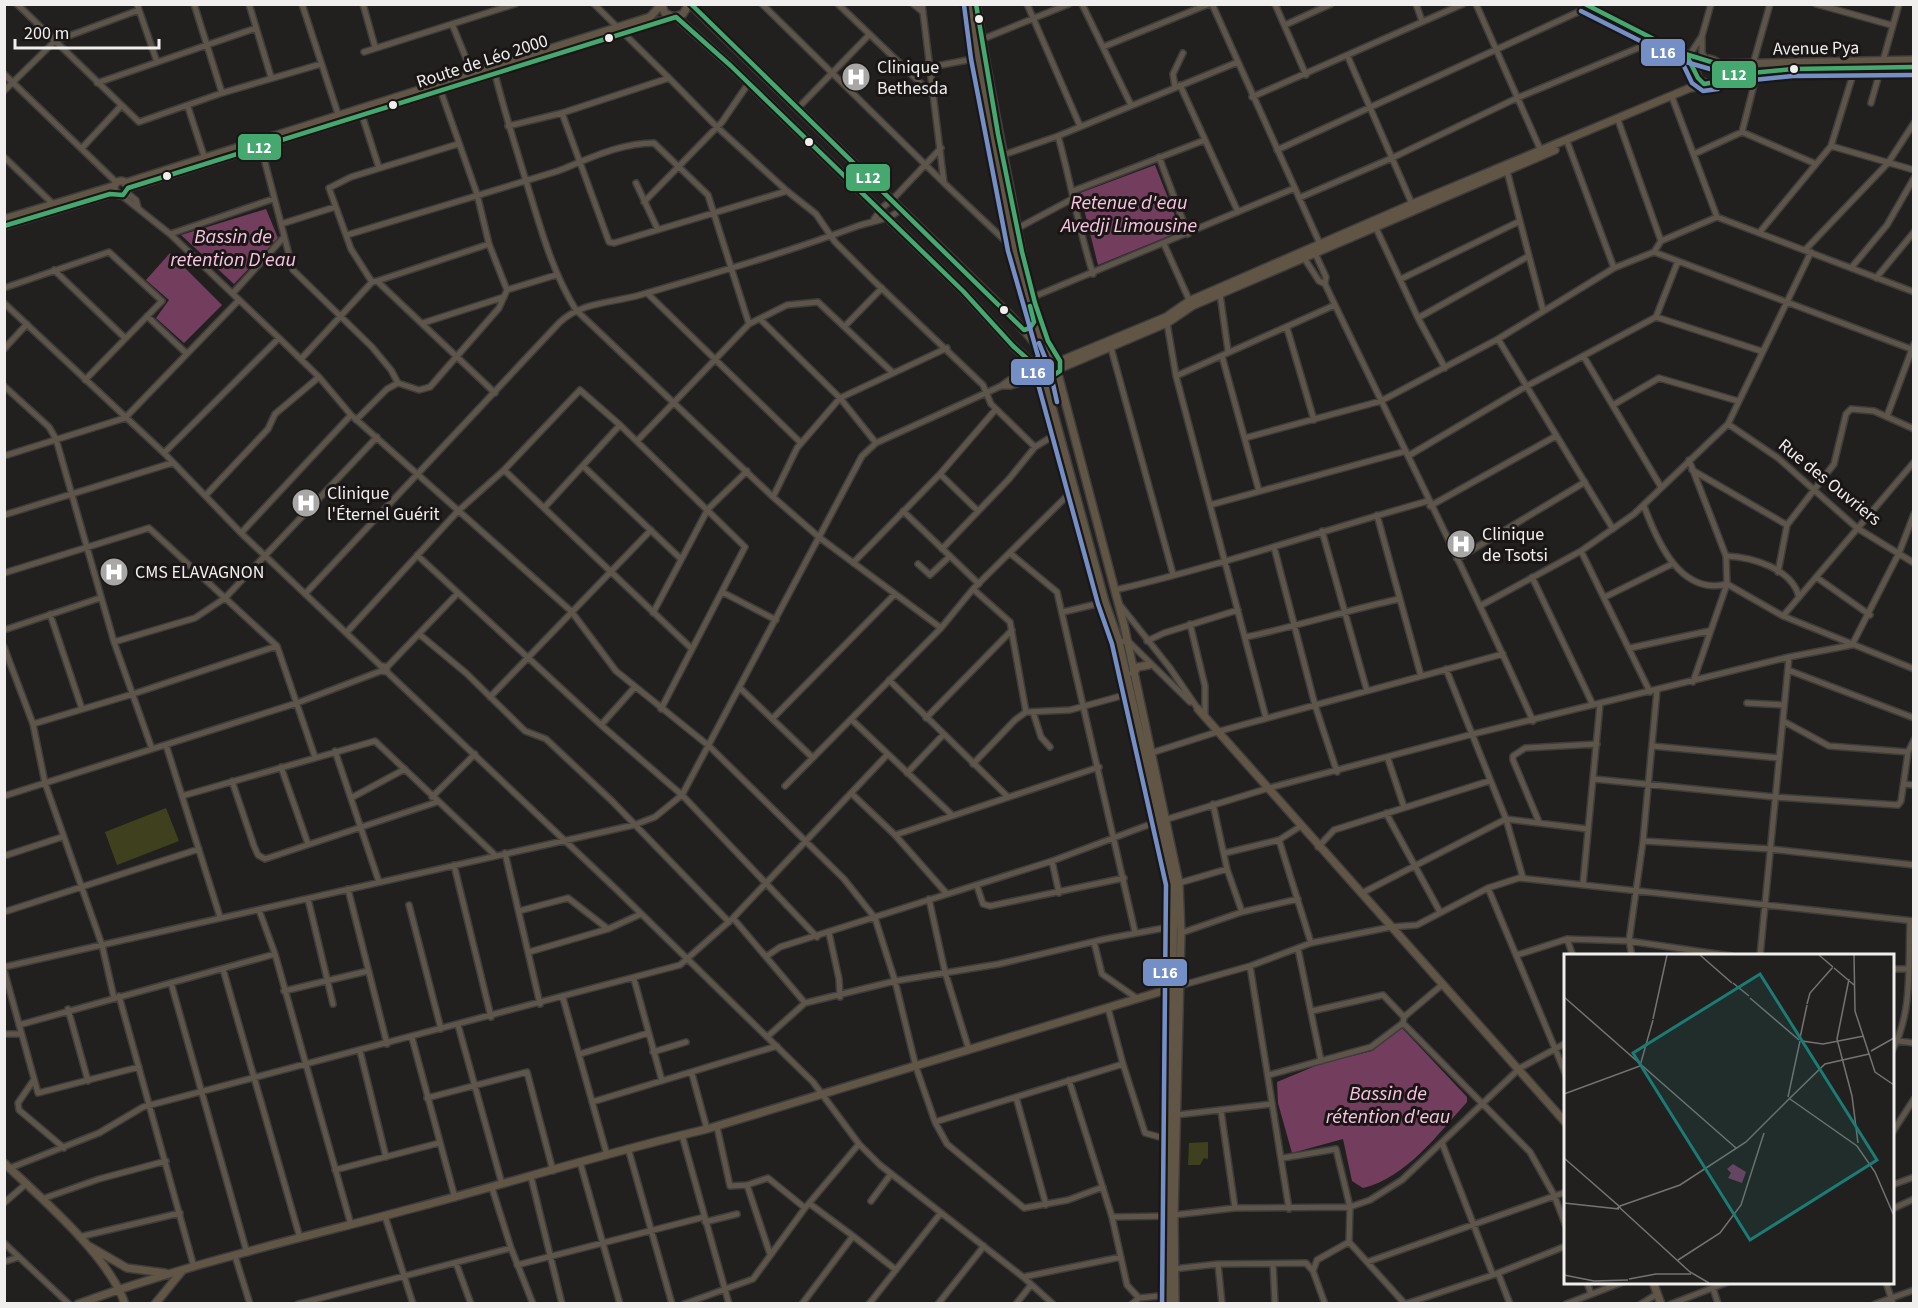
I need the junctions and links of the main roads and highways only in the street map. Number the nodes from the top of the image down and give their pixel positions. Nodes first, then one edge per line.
1 (689, 4) edge
2 (971, 4) edge
3 (976, 4) edge
4 (661, 5) edge
5 (1587, 6) edge
6 (674, 17) junction
7 (619, 30) junction
8 (978, 41) junction
9 (1688, 56) junction
10 (1704, 60) junction
11 (1914, 60) edge
12 (1718, 64) junction
13 (1880, 64) junction
14 (1914, 67) edge
15 (1696, 72) junction
16 (1720, 76) junction
17 (1699, 80) junction
18 (1708, 84) junction
19 (1690, 88) junction
20 (339, 118) junction
21 (1608, 123) junction
22 (260, 142) junction
23 (1542, 153) junction
24 (121, 188) junction
25 (4, 219) edge
26 (4, 226) edge
27 (1190, 304) junction
28 (1034, 322) junction
29 (1023, 330) junction
30 (1044, 365) junction
31 (1060, 368) junction
32 (1123, 642) junction
33 (1149, 665) road end
34 (1133, 673) junction
35 (1198, 709) road end
36 (1163, 821) junction
37 (1176, 987) junction
38 (1564, 1121) edge
39 (7, 1165) edge
40 (1171, 1215) junction
41 (85, 1244) junction
42 (182, 1270) junction
43 (170, 1274) junction
44 (1654, 1284) edge
45 (120, 1288) junction
46 (78, 1304) edge
47 (125, 1304) edge
48 (155, 1304) edge
49 (1169, 1304) edge
50 (1175, 1304) edge
51 (1661, 1304) edge

1 - 6 main road
1 - 29 main road
2 - 8 main road
3 - 8 main road
4 - 6 main road
4 - 7 main road, Route de Léo 2000
5 - 9 main road
6 - 7 main road, Route de Léo 2000
6 - 30 main road
7 - 20 main road, Route de Léo 2000
7 - 20 main road, Route de Léo 2000
8 - 28 main road
8 - 30 main road
9 - 10 main road
9 - 15 main road
10 - 12 main road
10 - 15 main road
11 - 13 main road, Avenue Pya
12 - 13 main road, Avenue Pya
12 - 16 main road
13 - 14 main road, Avenue Pya
13 - 16 main road, Avenue Pya
15 - 17 main road
16 - 18 main road
17 - 18 main road
17 - 19 main road
18 - 19 main road
19 - 21 main road
20 - 22 main road, Route de Léo 2000
21 - 23 main road
21 - 23 main road
22 - 24 main road, Route de Léo 2000
22 - 24 main road, Route de Léo 2000
23 - 27 main road
23 - 27 main road
24 - 25 main road, Route de Léo 2000
24 - 26 main road, Route de Léo 2000
27 - 31 main road
27 - 31 main road
28 - 29 main road
28 - 30 main road
29 - 30 main road
30 - 31 main road
30 - 31 main road
30 - 32 main road
31 - 32 main road
32 - 34 main road
32 - 36 main road
33 - 34 main road
34 - 36 main road
35 - 38 main road
36 - 37 main road
36 - 37 main road
37 - 40 main road
37 - 40 main road
37 - 42 main road
39 - 41 main road
40 - 49 main road
40 - 50 main road
41 - 43 main road
41 - 45 main road
42 - 43 main road
42 - 48 main road
43 - 45 main road
44 - 51 main road
45 - 46 main road
45 - 47 main road

